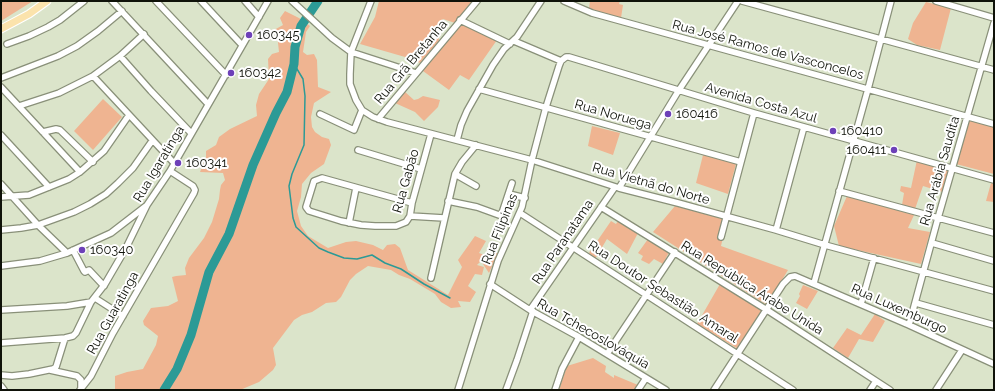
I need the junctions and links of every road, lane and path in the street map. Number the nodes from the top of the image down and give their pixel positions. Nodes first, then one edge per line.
1 (47, 1) edge
2 (84, 1) edge
3 (112, 1) edge
4 (156, 1) edge
5 (201, 1) edge
6 (245, 1) edge
7 (268, 1) edge
8 (292, 1) edge
9 (371, 1) edge
10 (477, 1) edge
11 (541, 1) edge
12 (564, 1) edge
13 (738, 1) edge
14 (742, 1) edge
15 (891, 1) edge
16 (936, 1) edge
17 (122, 11) junction
18 (259, 17) junction
19 (994, 18) edge
20 (460, 20) junction
21 (994, 23) edge
22 (1, 29) edge
23 (144, 34) junction
24 (880, 39) junction
25 (512, 42) junction
26 (7, 44) dead end
27 (242, 45) junction
28 (710, 45) junction
29 (351, 52) junction
30 (120, 56) junction
31 (561, 61) junction
32 (982, 67) junction
33 (994, 70) edge
34 (416, 73) junction
35 (226, 75) junction
36 (93, 76) junction
37 (1, 78) edge
38 (1, 87) edge
39 (479, 89) junction
40 (868, 89) junction
41 (679, 90) junction
42 (208, 104) junction
43 (19, 106) junction
44 (546, 108) junction
45 (362, 110) junction
46 (754, 113) junction
47 (320, 114) dead end
48 (129, 115) junction
49 (967, 116) junction
50 (378, 119) junction
51 (994, 124) edge
52 (804, 127) junction
53 (43, 132) junction
54 (191, 133) junction
55 (431, 134) junction
56 (1, 135) edge
57 (650, 137) junction
58 (457, 140) junction
59 (853, 140) junction
60 (152, 141) junction
61 (476, 145) junction
62 (358, 150) dead end
63 (532, 160) junction
64 (93, 162) junction
65 (741, 162) junction
66 (174, 163) junction
67 (953, 168) junction
68 (421, 169) junction
69 (170, 171) junction
70 (80, 172) junction
71 (455, 174) junction
72 (994, 180) edge
73 (512, 183) dead end
74 (1, 184) edge
75 (476, 186) dead end
76 (49, 187) junction
77 (617, 187) junction
78 (356, 188) junction
79 (839, 191) junction
80 (509, 194) junction
81 (1, 197) edge
82 (13, 197) junction
83 (525, 198) junction
84 (448, 201) junction
85 (412, 203) junction
86 (147, 205) junction
87 (600, 207) junction
88 (520, 213) junction
89 (410, 216) junction
90 (726, 217) junction
91 (444, 218) junction
92 (938, 218) junction
93 (349, 223) junction
94 (38, 224) junction
95 (1, 230) edge
96 (776, 230) junction
97 (994, 233) edge
98 (721, 237) dead end
99 (932, 243) junction
100 (825, 245) junction
101 (572, 247) junction
102 (73, 250) junction
103 (675, 252) junction
104 (67, 253) junction
105 (874, 258) junction
106 (994, 261) edge
107 (1, 266) edge
108 (923, 271) junction
109 (431, 278) dead end
110 (490, 284) junction
111 (814, 284) junction
112 (104, 286) junction
113 (994, 291) edge
114 (647, 295) junction
115 (93, 300) junction
116 (916, 303) junction
117 (861, 304) junction
118 (1, 310) edge
119 (767, 310) junction
120 (532, 311) junction
121 (123, 316) junction
122 (910, 325) junction
123 (994, 325) edge
124 (579, 337) junction
125 (67, 338) junction
126 (1, 343) edge
127 (962, 350) junction
128 (607, 354) junction
129 (738, 354) junction
130 (994, 364) edge
131 (50, 370) junction
132 (1, 376) edge
133 (646, 378) junction
134 (876, 381) junction
135 (1, 386) edge
136 (81, 389) edge
137 (4, 390) edge
138 (458, 390) edge
139 (506, 390) edge
140 (555, 390) edge
141 (638, 390) edge
142 (666, 390) edge
143 (714, 390) edge
144 (794, 390) edge
145 (870, 390) edge
146 (890, 390) edge
147 (936, 390) edge

1 - 22 main road
2 - 26 street
3 - 17 street
4 - 35 street
5 - 27 street
6 - 18 street
7 - 18 street, Rua Igaratinga
8 - 29 street
9 - 29 street
10 - 20 street, Rua Grã Bretanha
11 - 25 street
12 - 28 street, Rua José Ramos de Vasconcelos
13 - 28 street, Rua Paranatama
14 - 24 street
15 - 24 street
16 - 19 street
17 - 23 street
17 - 37 street
18 - 27 street, Rua Igaratinga
20 - 25 street
20 - 34 street, Rua Grã Bretanha
21 - 32 street, Rua Arábia Saudita
23 - 30 street
23 - 42 street
24 - 32 street
24 - 40 street
25 - 31 street
25 - 39 street
27 - 35 street, Rua Igaratinga
28 - 40 street, Rua José Ramos de Vasconcelos
28 - 41 street, Rua Paranatama
29 - 34 street
29 - 45 street
30 - 36 street
30 - 54 street
31 - 41 street, Avenida Costa Azul
31 - 44 street, Rua Filipinas
32 - 33 street
32 - 49 street, Rua Arábia Saudita
34 - 50 street, Rua Grã Bretanha
35 - 42 street, Rua Igaratinga
36 - 43 street
36 - 48 street
38 - 43 street
39 - 44 street, Rua Noruega
39 - 58 street
40 - 49 street, Rua José Ramos de Vasconcelos
40 - 59 street
41 - 46 street, Avenida Costa Azul
41 - 57 street, Rua Paranatama
42 - 54 street, Rua Igaratinga
43 - 53 street
44 - 57 street, Rua Noruega
44 - 63 street, Rua Filipinas
45 - 47 street
45 - 50 street, Rua Vietnã do Norte
46 - 52 street, Avenida Costa Azul
46 - 65 street
48 - 60 street
48 - 64 street
49 - 51 street, Rua José Ramos de Vasconcelos
49 - 67 street, Rua Arábia Saudita
50 - 55 street, Rua Vietnã do Norte
52 - 59 street, Avenida Costa Azul
52 - 96 street
53 - 64 street
53 - 70 street
54 - 66 street, Rua Igaratinga
55 - 58 street, Rua Vietnã do Norte
55 - 68 street, Rua Gabão
56 - 76 street
57 - 65 street, Rua Noruega
57 - 77 street, Rua Paranatama
58 - 61 street, Rua Vietnã do Norte
59 - 67 street, Avenida Costa Azul
59 - 79 street
60 - 66 street
60 - 94 street
61 - 63 street, Rua Vietnã do Norte
61 - 71 street
62 - 68 street
63 - 77 street, Rua Vietnã do Norte
63 - 83 street, Rua Filipinas
64 - 70 street
65 - 90 street
66 - 69 street, Rua Igaratinga
67 - 72 street, Avenida Costa Azul
67 - 92 street, Rua Arábia Saudita
68 - 85 street, Rua Gabão
69 - 86 street, Rua Igaratinga
69 - 121 street, Rua Guaratinga
70 - 76 street
71 - 75 street
71 - 84 street
73 - 80 street
74 - 82 street
76 - 82 street
77 - 87 street, Rua Paranatama
77 - 90 street, Rua Vietnã do Norte
78 - 85 street
78 - 93 street
78 - 93 street, Rua Gabão
79 - 92 street
79 - 100 street
80 - 83 street
80 - 84 street
81 - 82 street
82 - 94 street
83 - 88 street, Rua Filipinas
84 - 91 street
85 - 89 street, Rua Gabão
86 - 102 street
86 - 112 street, Rua Igaratinga
87 - 101 street, Rua Paranatama
87 - 103 street, Rua República Árabe Unida
88 - 101 street, Rua Doutor Sebastião Amaral
88 - 110 street, Rua Filipinas
89 - 91 street
89 - 93 street, Rua Gabão
90 - 96 street, Rua Vietnã do Norte
90 - 98 street
91 - 109 street
92 - 97 street
92 - 99 street, Rua Arábia Saudita
94 - 95 street
94 - 104 street
96 - 100 street, Rua Vietnã do Norte
99 - 106 street
99 - 108 street, Rua Arábia Saudita
100 - 105 street, Rua Vietnã do Norte
100 - 111 street
101 - 114 street, Rua Doutor Sebastião Amaral
101 - 120 street, Rua Paranatama
102 - 104 street
102 - 112 street
103 - 114 street
103 - 119 street, Rua República Árabe Unida
104 - 107 street
105 - 108 street, Rua Vietnã do Norte
105 - 117 street
108 - 113 street, Rua Vietnã do Norte
108 - 116 street, Rua Arábia Saudita
110 - 120 street, Rua Tchecoslováquia
110 - 138 street, Rua Filipinas
111 - 117 street, Rua Luxemburgo
111 - 119 street, Rua Luxemburgo
112 - 115 street, Rua Igaratinga
114 - 128 street
114 - 129 street, Rua Doutor Sebastião Amaral
115 - 118 street
115 - 121 street
115 - 125 street, Rua Igaratinga
116 - 122 street, Rua Arábia Saudita
116 - 123 street
117 - 122 street, Rua Luxemburgo
119 - 129 street
119 - 134 street, Rua República Árabe Unida
120 - 124 street, Rua Tchecoslováquia
120 - 139 street, Rua Paranatama
121 - 136 street, Rua Guaratinga
122 - 127 street, Rua Luxemburgo
124 - 128 street, Rua Tchecoslováquia
124 - 140 street
125 - 126 street
125 - 131 street
127 - 130 street, Rua Luxemburgo
127 - 147 street
128 - 133 street, Rua Tchecoslováquia
129 - 143 street
129 - 144 street, Rua Doutor Sebastião Amaral
131 - 132 street
131 - 136 street
133 - 141 street
133 - 142 street, Rua Tchecoslováquia
134 - 145 street
134 - 146 street, Rua República Árabe Unida
135 - 137 street

